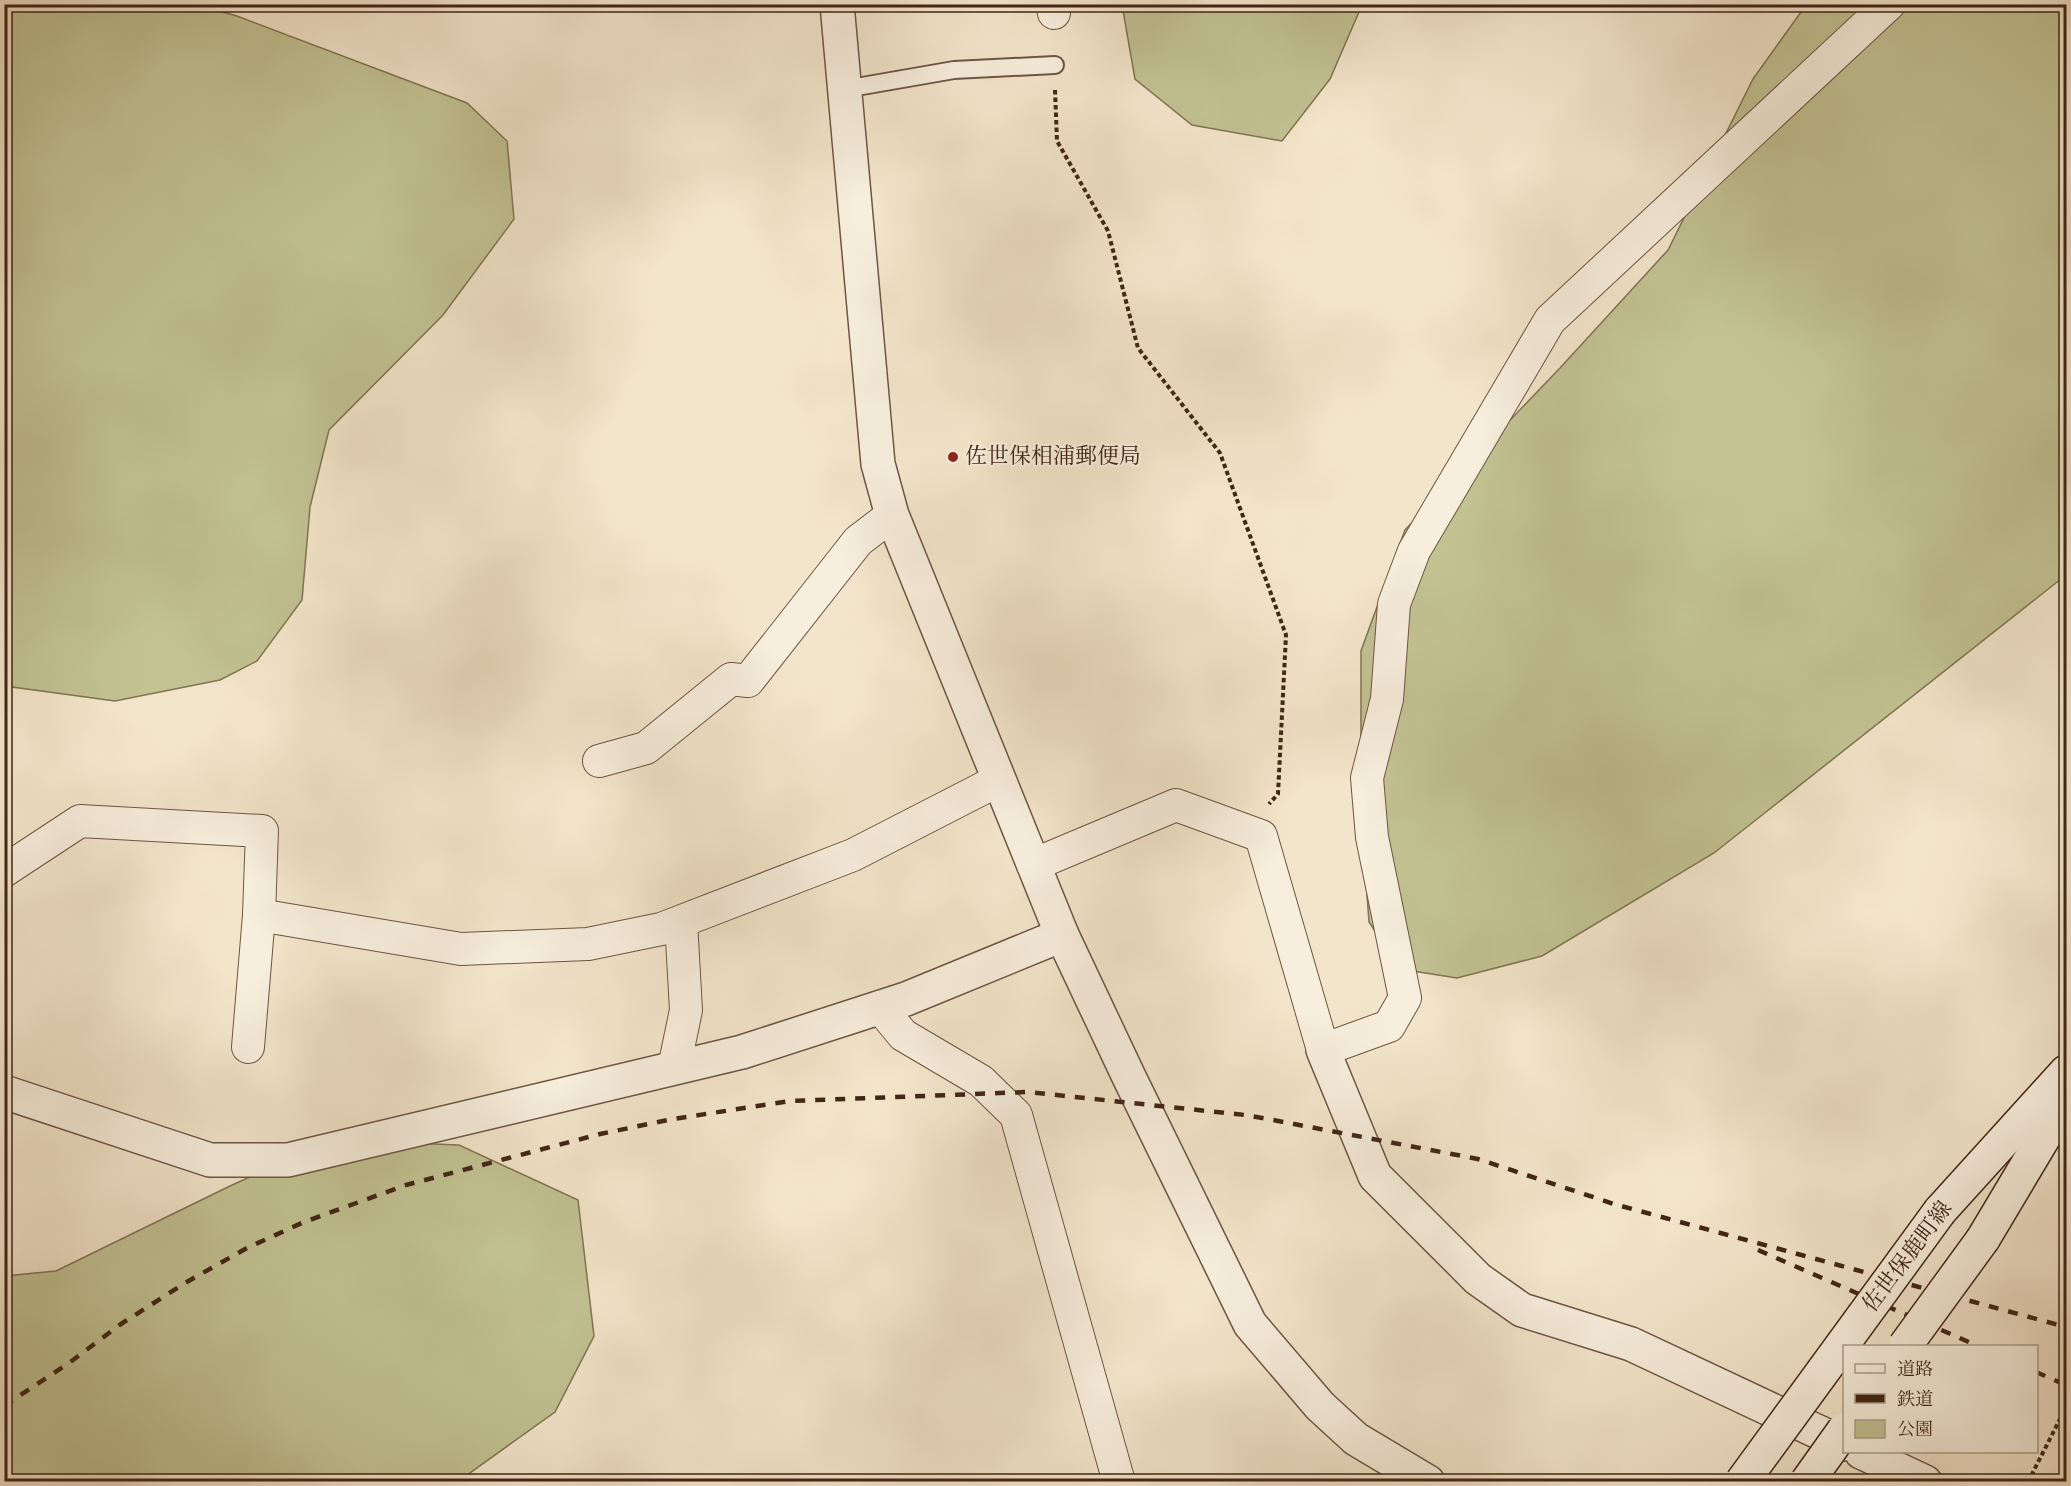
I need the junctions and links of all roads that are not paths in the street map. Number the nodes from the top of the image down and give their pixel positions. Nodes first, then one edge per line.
1 (837, 4) edge
2 (1889, 4) edge
3 (1055, 65) road end
4 (845, 89) junction
5 (892, 515) junction
6 (600, 761) dead end
7 (999, 780) junction
8 (1033, 865) junction
9 (4, 871) edge
10 (259, 915) junction
11 (681, 922) junction
12 (1062, 935) junction
13 (880, 1007) junction
14 (248, 1047) dead end
15 (1323, 1050) junction
16 (674, 1068) junction
17 (2067, 1072) edge
18 (4, 1092) edge
19 (2067, 1100) edge
20 (1906, 1345) edge
21 (1843, 1433) edge
22 (1843, 1443) edge
23 (1863, 1453) edge
24 (1917, 1480) edge
25 (1119, 1482) edge
26 (1428, 1482) edge
27 (1742, 1482) edge
28 (1808, 1482) edge

1 - 4 street
2 - 15 street
3 - 4 lane
4 - 5 street
5 - 6 street
5 - 7 street
7 - 8 street
7 - 11 street
8 - 12 street
8 - 15 street
9 - 10 street
10 - 11 street
10 - 14 street
11 - 16 street
12 - 13 street
12 - 26 street
13 - 16 street
13 - 25 street
15 - 22 street
16 - 18 street
17 - 27 street, 佐世保鹿町線, bridge
19 - 20 street, bridge
21 - 28 street, bridge
23 - 24 street

